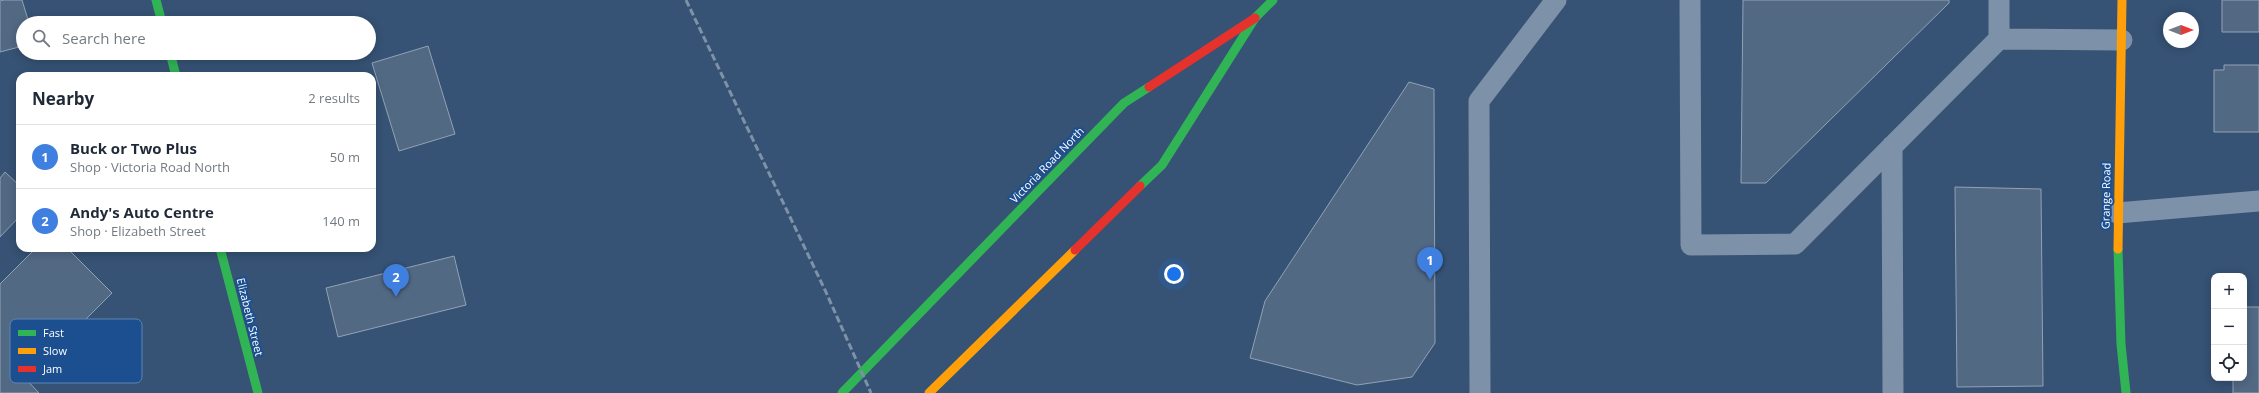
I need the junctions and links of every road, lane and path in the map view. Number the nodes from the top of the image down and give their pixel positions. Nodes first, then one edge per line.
1 (156, 0) edge
2 (1273, 0) edge
3 (1556, 0) edge
4 (1690, 0) edge
5 (1999, 0) edge
6 (2122, 0) edge
7 (160, 16) edge
8 (1255, 18) junction
9 (1999, 39) junction
10 (2122, 40) junction
11 (172, 60) edge
12 (175, 72) edge
13 (1892, 146) junction
14 (2259, 201) edge
15 (2117, 214) junction
16 (221, 252) edge
17 (258, 393) edge
18 (842, 393) edge
19 (929, 393) edge
20 (1480, 393) edge
21 (1893, 393) edge
22 (2126, 393) edge

1 - 7 main road
2 - 8 main road, Victoria Road North
3 - 20 lane
4 - 13 lane
5 - 9 lane
6 - 10 main road, Grange Road
8 - 18 main road, Victoria Road North
8 - 19 main road, Victoria Road North
9 - 10 lane
9 - 13 lane
10 - 15 main road, Grange Road
11 - 12 main road
13 - 21 lane
14 - 15 lane
15 - 22 main road, Grange Road
16 - 17 main road, Elizabeth Street

